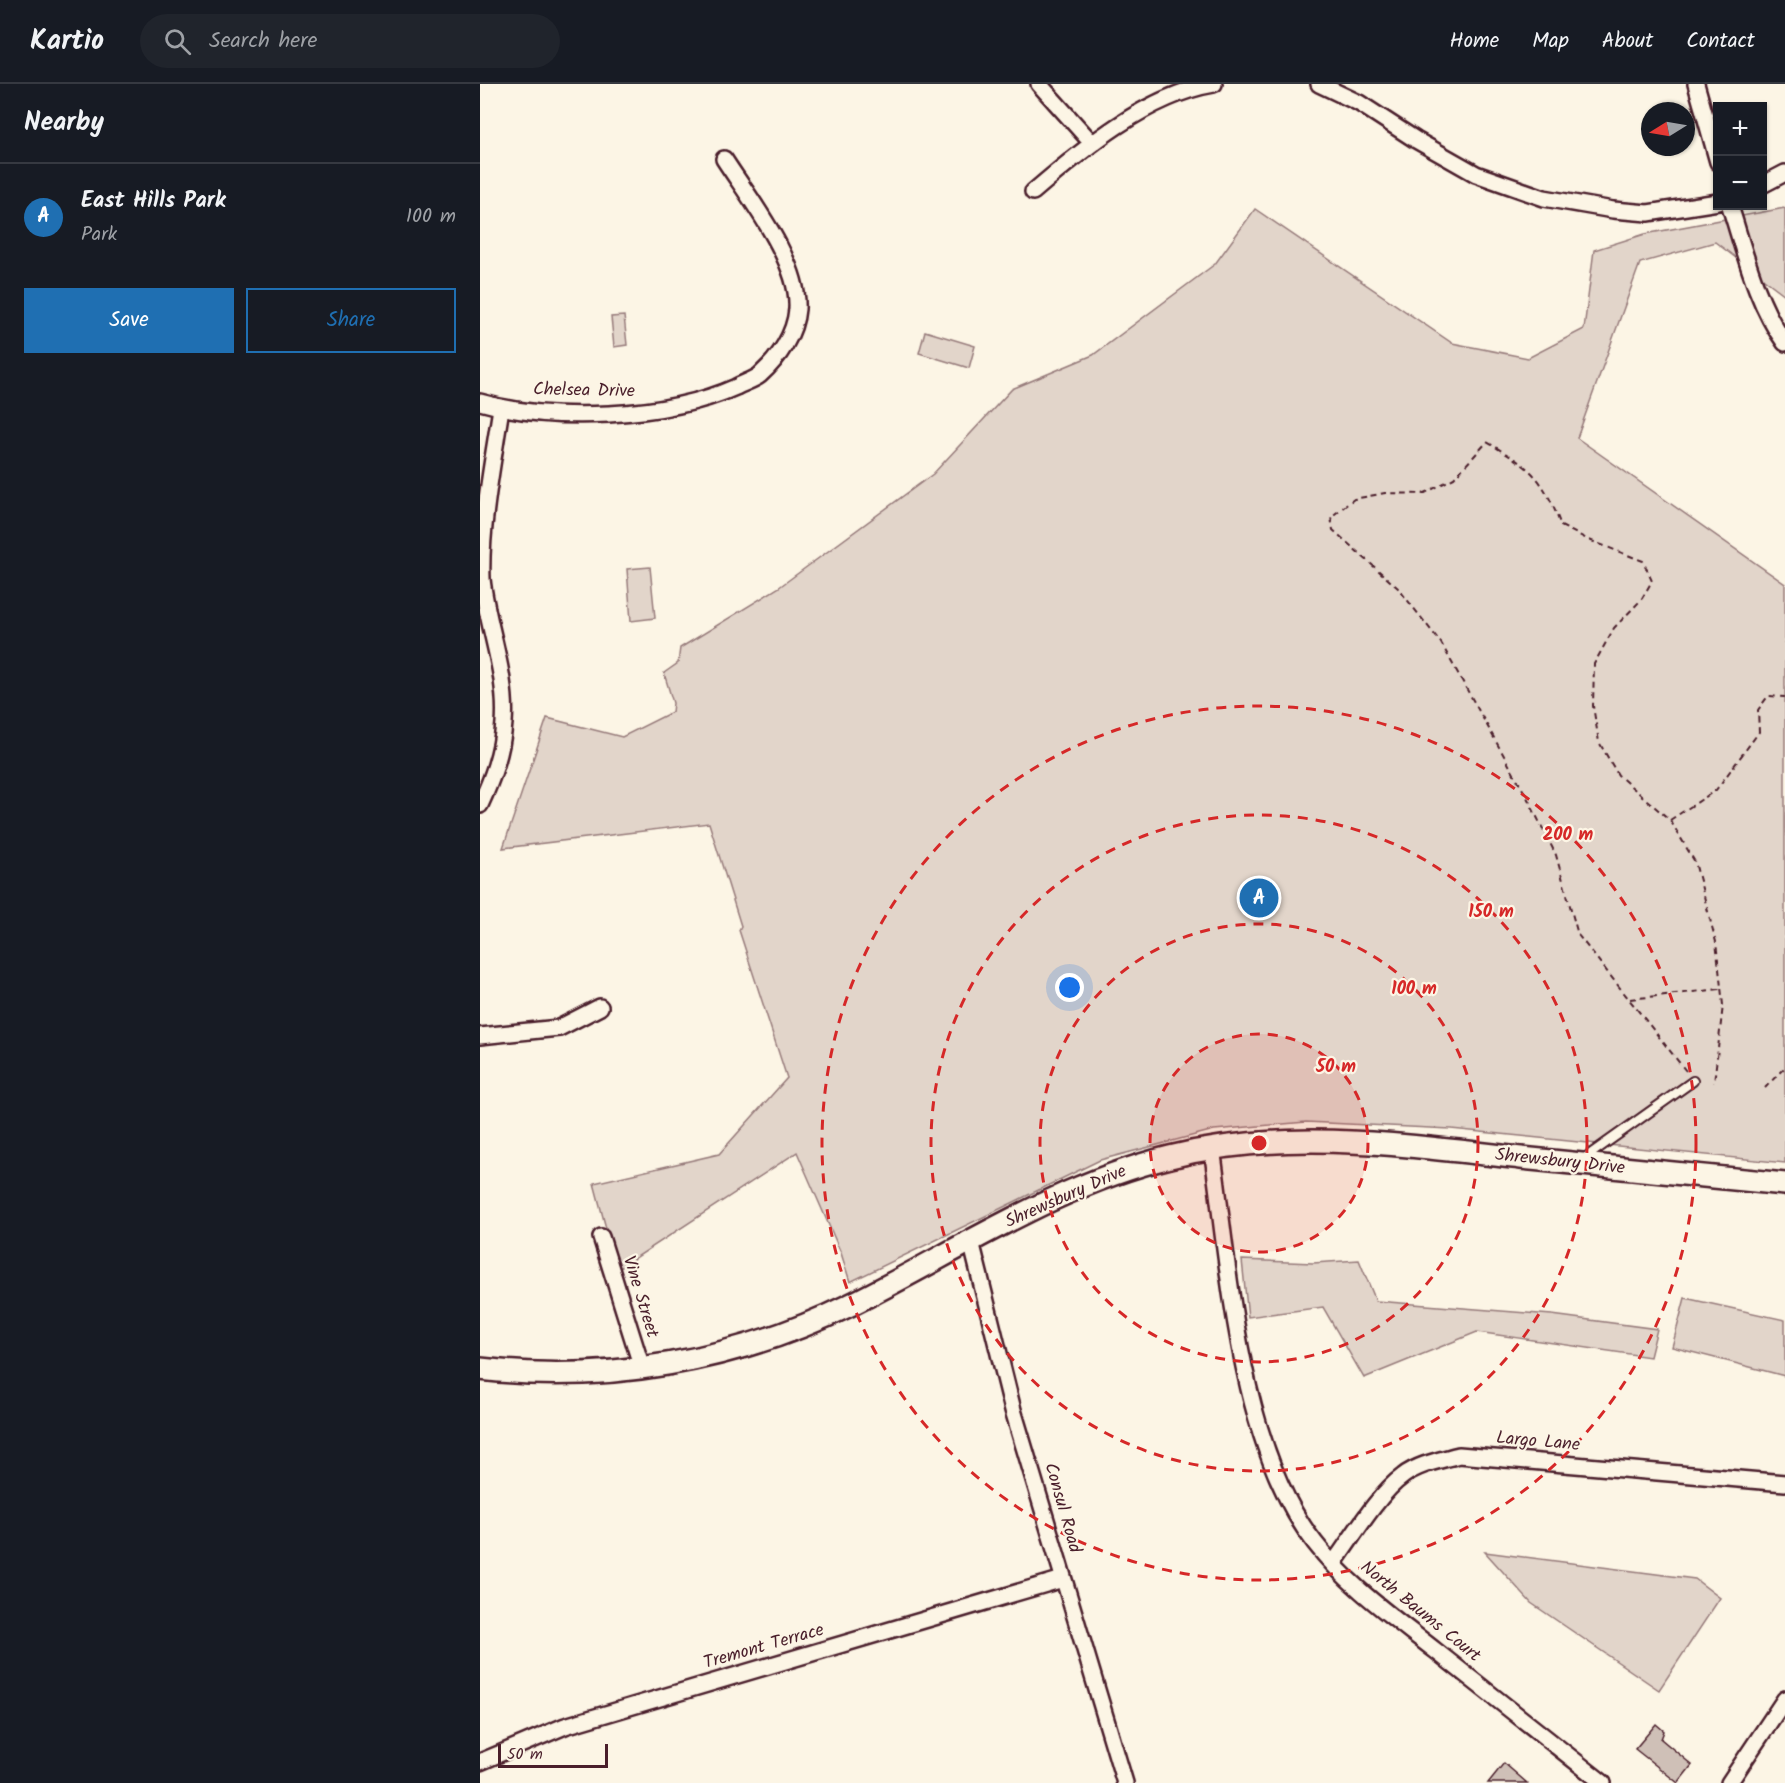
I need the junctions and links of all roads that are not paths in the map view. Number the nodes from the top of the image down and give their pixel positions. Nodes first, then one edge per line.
1 (1040, 84) edge
2 (1214, 84) edge
3 (1321, 84) edge
4 (1696, 84) edge
5 (1091, 142) junction
6 (1716, 156) edge
7 (724, 159) dead end
8 (1785, 172) edge
9 (1767, 182) edge
10 (1032, 192) dead end
11 (1713, 203) edge
12 (1731, 210) edge
13 (1785, 343) edge
14 (480, 402) edge
15 (501, 408) junction
16 (480, 806) edge
17 (600, 1007) dead end
18 (480, 1036) edge
19 (1693, 1081) road end
20 (1212, 1148) junction
21 (1576, 1164) junction
22 (1785, 1184) edge
23 (601, 1237) dead end
24 (971, 1241) junction
25 (642, 1368) junction
26 (480, 1369) edge
27 (1785, 1483) edge
28 (1333, 1564) junction
29 (1062, 1579) junction
30 (1785, 1700) edge
31 (480, 1762) edge
32 (1125, 1783) edge
33 (1603, 1783) edge
34 (1729, 1783) edge

1 - 5 street
2 - 5 street
3 - 11 street
4 - 6 street
5 - 10 street
7 - 15 street, Chelsea Drive
8 - 9 street
12 - 13 street
14 - 15 street, Chelsea Drive
15 - 16 street
17 - 18 street
19 - 21 lane
20 - 21 main road, Shrewsbury Drive
20 - 24 main road, Shrewsbury Drive
20 - 28 street, North Baums Court
21 - 22 main road, Shrewsbury Drive
23 - 25 street, Vine Street
24 - 25 main road, Shrewsbury Drive
24 - 29 street, Consul Road
25 - 26 main road, Shrewsbury Drive
27 - 28 street, Largo Lane
28 - 33 street, North Baums Court
29 - 31 street, Tremont Terrace
29 - 32 street, Consul Road
30 - 34 street

